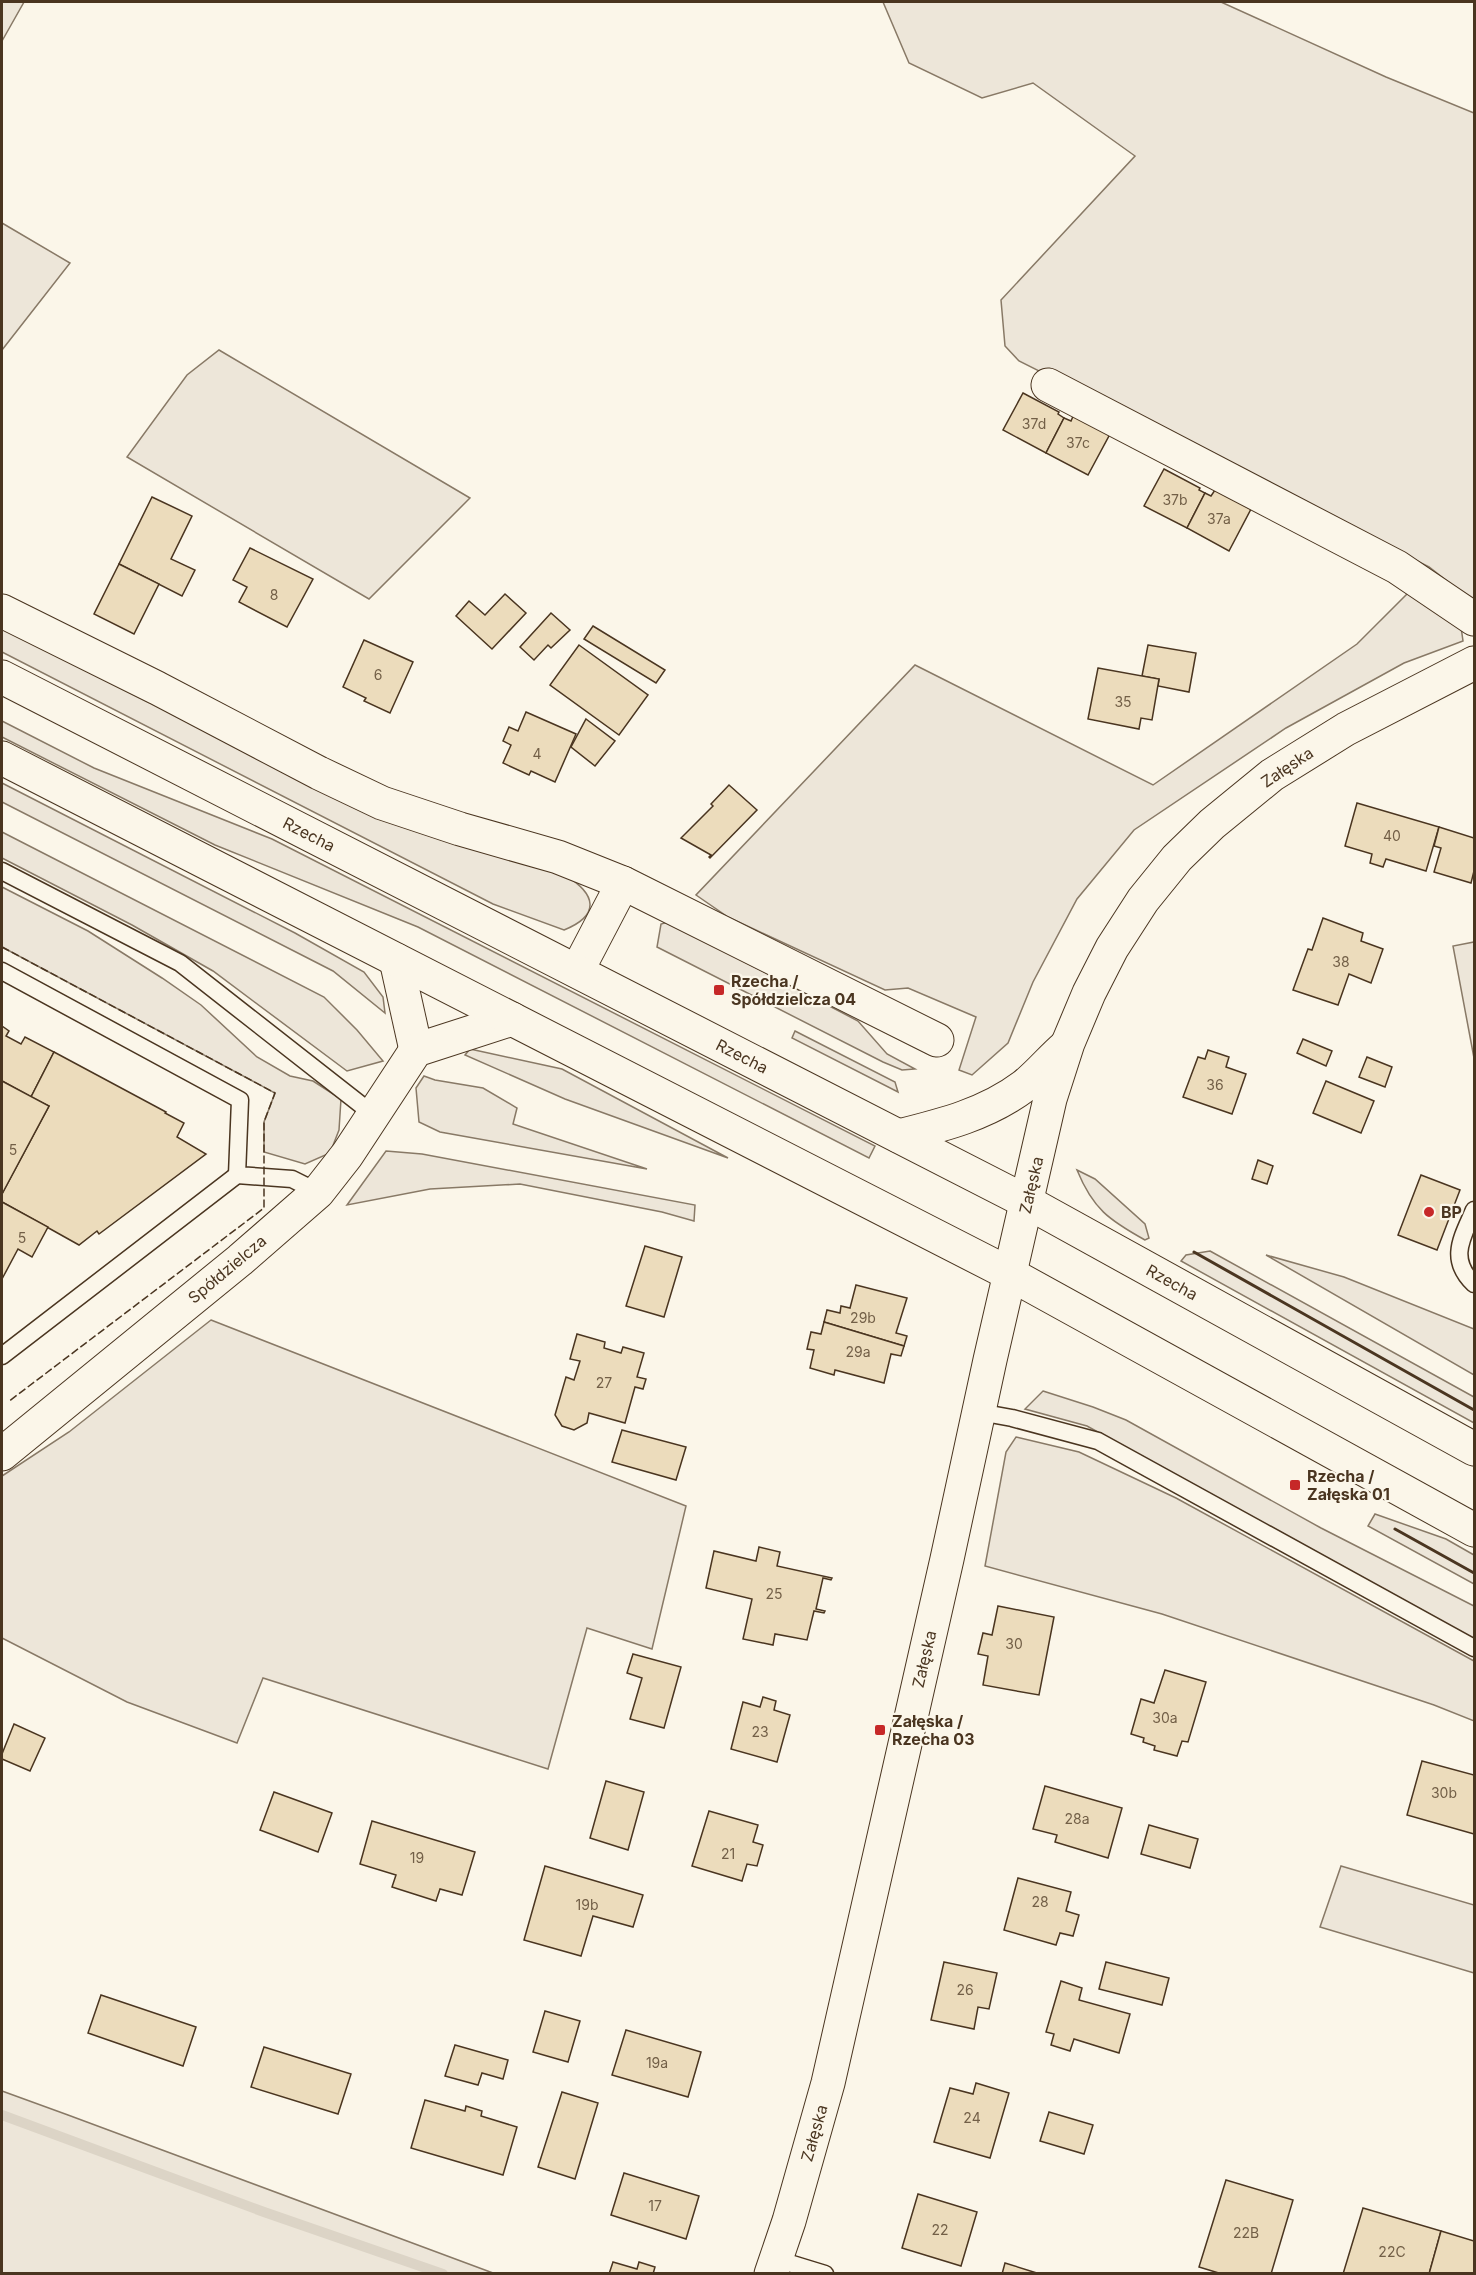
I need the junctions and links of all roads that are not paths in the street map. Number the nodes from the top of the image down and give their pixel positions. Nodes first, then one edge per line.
1 (1048, 385) dead end
2 (2, 611) edge
3 (1474, 619) edge
4 (1474, 663) edge
5 (2, 677) edge
6 (2, 758) edge
7 (2, 871) edge
8 (623, 883) junction
9 (396, 960) junction
10 (2, 971) edge
11 (577, 971) junction
12 (512, 1019) junction
13 (937, 1040) dead end
14 (1068, 1043) junction
15 (416, 1050) junction
16 (374, 1115) junction
17 (898, 1136) junction
18 (237, 1174) junction
19 (318, 1192) junction
20 (1027, 1202) junction
21 (1474, 1210) edge
22 (1010, 1274) junction
23 (1474, 1284) edge
24 (2, 1356) edge
25 (979, 1412) junction
26 (1474, 1449) edge
27 (2, 1454) edge
28 (1474, 1530) edge
29 (1474, 1648) edge
30 (774, 2266) edge
31 (825, 2274) edge

1 - 3 street
2 - 8 street
4 - 14 street, Załęska
5 - 11 street, Rzecha
6 - 9 street
7 - 16 lane
8 - 11 street
8 - 13 street
9 - 12 street
9 - 15 street
10 - 18 lane
11 - 17 street, Rzecha
12 - 15 street
12 - 22 street
14 - 17 street, Załęska
14 - 20 street, Załęska
15 - 16 street, Spółdzielcza
16 - 19 street, Spółdzielcza
17 - 20 street, Rzecha
18 - 19 lane
18 - 24 lane
19 - 27 street, Spółdzielcza
20 - 22 street, Załęska
20 - 26 street, Rzecha
21 - 23 lane
22 - 25 street, Załęska
22 - 28 street
25 - 29 lane
25 - 30 street, Załęska
30 - 31 lane

